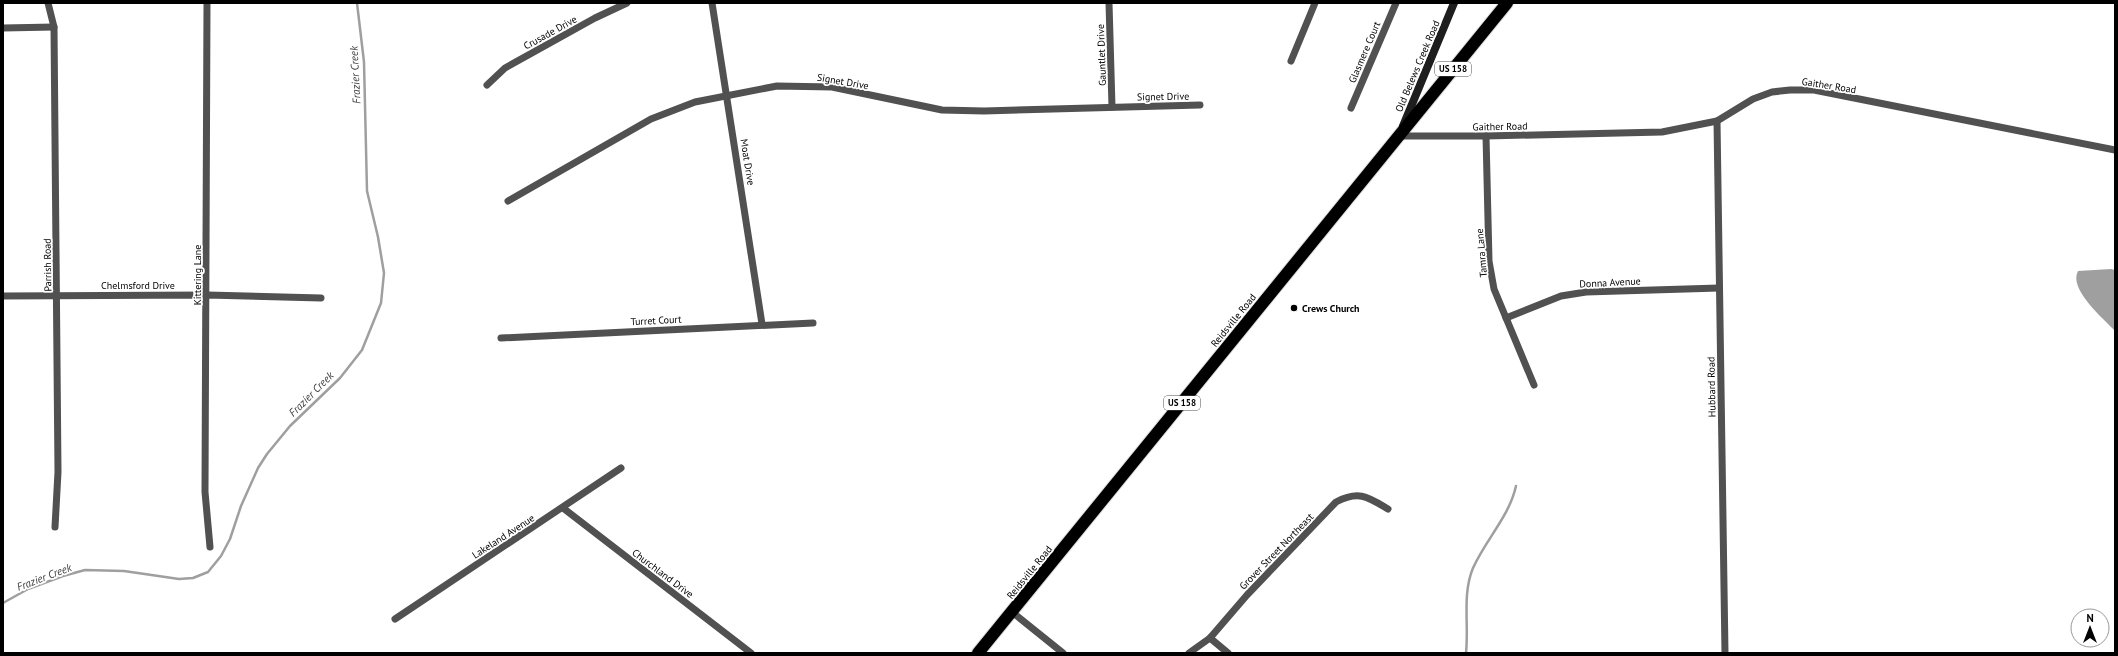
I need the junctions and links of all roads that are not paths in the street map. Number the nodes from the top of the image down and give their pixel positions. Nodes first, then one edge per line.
1 (48, 3) edge
2 (207, 3) edge
3 (627, 3) edge
4 (712, 3) edge
5 (1109, 3) edge
6 (1315, 3) edge
7 (1396, 3) edge
8 (1454, 3) edge
9 (1507, 3) edge
10 (54, 27) junction
11 (3, 28) edge
12 (1291, 61) dead end
13 (487, 85) dead end
14 (727, 95) junction
15 (1200, 105) dead end
16 (1112, 107) junction
17 (1351, 108) dead end
18 (1717, 121) junction
19 (1399, 136) junction
20 (1486, 136) junction
21 (2115, 150) edge
22 (508, 201) dead end
23 (1719, 288) junction
24 (57, 295) junction
25 (207, 295) junction
26 (3, 296) edge
27 (321, 298) dead end
28 (1506, 318) junction
29 (813, 323) dead end
30 (762, 324) junction
31 (501, 338) dead end
32 (1534, 385) dead end
33 (621, 468) dead end
34 (564, 508) junction
35 (1388, 509) dead end
36 (56, 527) dead end
37 (210, 547) dead end
38 (1012, 612) junction
39 (395, 619) dead end
40 (1210, 638) junction
41 (751, 653) edge
42 (978, 653) edge
43 (1063, 653) edge
44 (1189, 653) edge
45 (1228, 653) edge
46 (1725, 653) edge

1 - 10 street, Parrish Road
2 - 25 street, Kittering Lane
3 - 13 street, Crusade Drive
4 - 14 street, Moat Drive
5 - 16 street, Gauntlet Drive
6 - 12 street
7 - 17 street, Glasmere Court
8 - 19 street, Old Belews Creek Road
9 - 19 highway, Reidsville Road / US 158
10 - 11 street
10 - 24 street, Parrish Road
14 - 16 street, Signet Drive
14 - 22 street, Signet Drive
14 - 30 street, Moat Drive
15 - 16 street, Signet Drive
18 - 20 street, Gaither Road
18 - 21 street, Gaither Road
18 - 23 street, Hubbard Road
19 - 20 street, Gaither Road
19 - 38 highway, Reidsville Road / US 158
20 - 28 street, Tamra Lane
23 - 28 street, Donna Avenue
23 - 46 street, Hubbard Road
24 - 25 street, Chelmsford Drive
24 - 26 street, Chelmsford Drive
24 - 36 street, Parrish Road
25 - 27 street, Chelmsford Drive
25 - 37 street, Kittering Lane
28 - 32 street, Tamra Lane
29 - 30 street, Turret Court
30 - 31 street, Turret Court
33 - 34 street, Lakeland Avenue
34 - 39 street, Lakeland Avenue
34 - 41 street, Churchland Drive
35 - 40 street, Grover Street Northeast
38 - 42 highway, Reidsville Road / US 158
38 - 43 street
40 - 44 street, Grover Street Northeast
40 - 45 street

